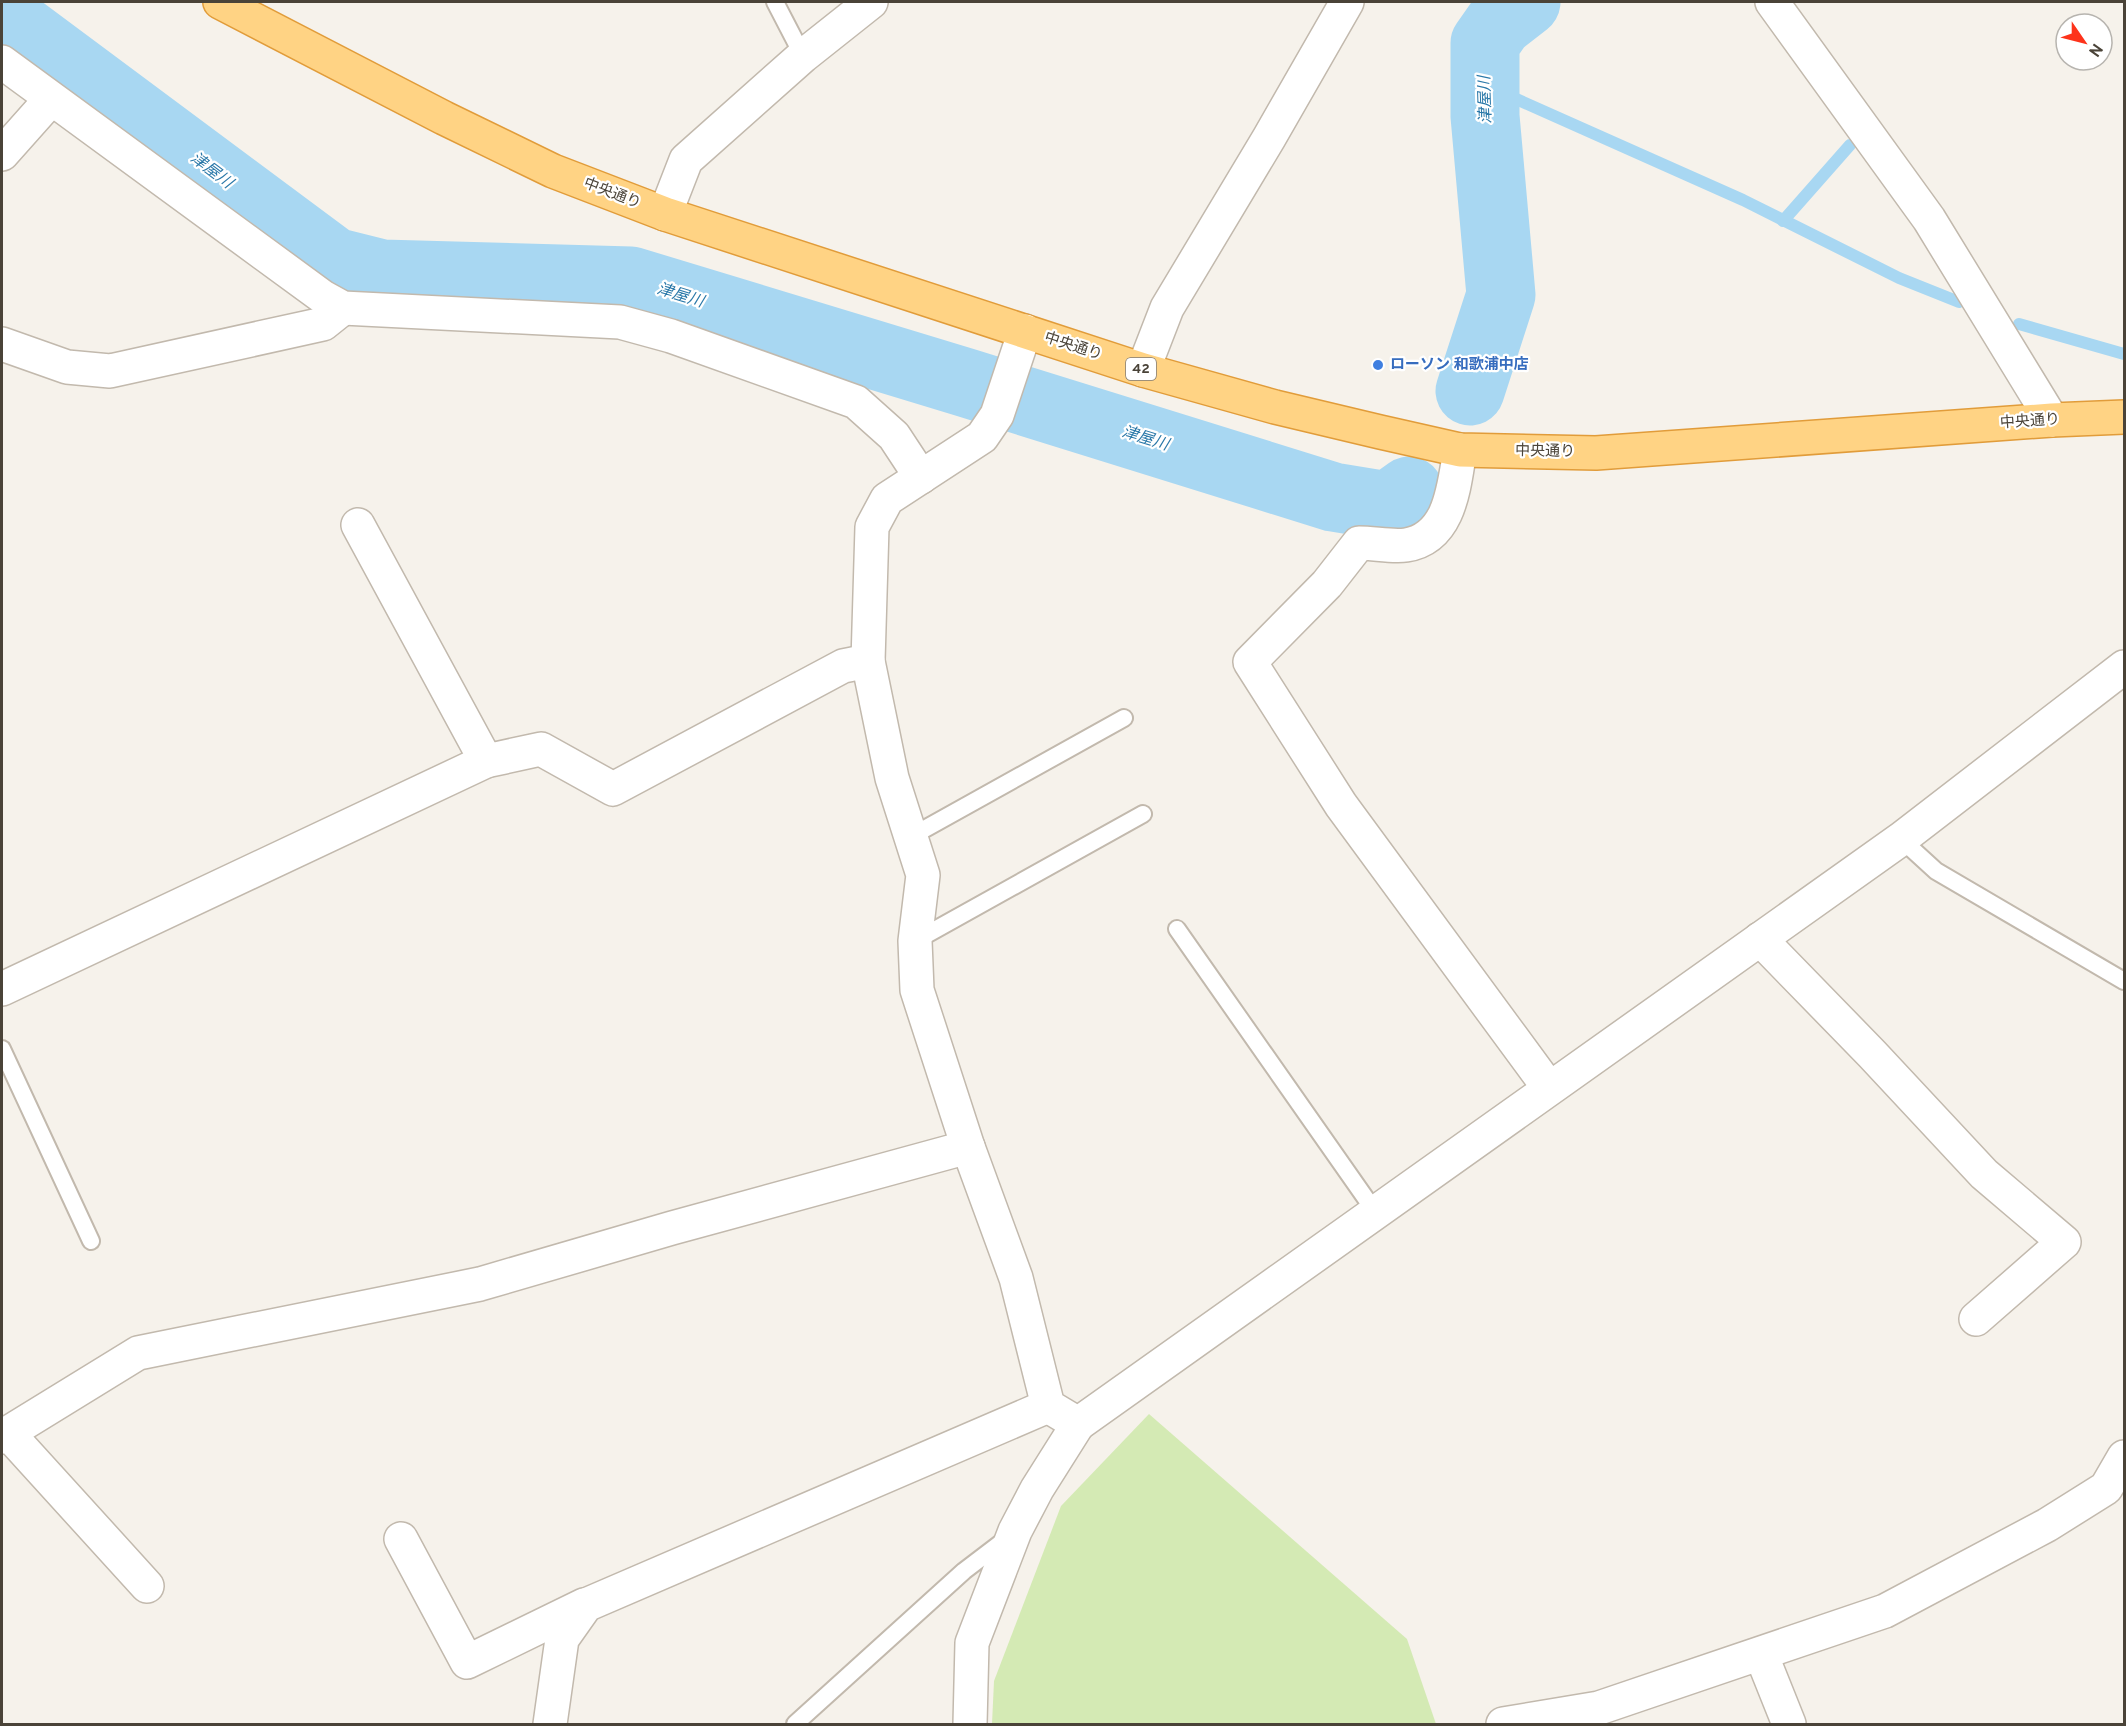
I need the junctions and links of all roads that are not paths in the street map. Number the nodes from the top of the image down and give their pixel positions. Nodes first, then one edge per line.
1 (220, 2) edge
2 (775, 2) edge
3 (871, 2) edge
4 (1347, 2) edge
5 (1772, 2) edge
6 (803, 56) junction
7 (2, 62) edge
8 (51, 99) junction
9 (2, 154) edge
10 (665, 214) junction
11 (343, 308) junction
12 (1025, 331) junction
13 (2, 344) edge
14 (1143, 370) junction
15 (2124, 417) edge
16 (2052, 420) junction
17 (1460, 450) junction
18 (921, 477) junction
19 (357, 525) dead end
20 (868, 661) junction
21 (2124, 667) edge
22 (1124, 718) dead end
23 (486, 761) junction
24 (1143, 814) dead end
25 (912, 836) junction
26 (1901, 839) junction
27 (1177, 929) dead end
28 (1760, 939) junction
29 (915, 941) junction
30 (2124, 981) edge
31 (2, 989) edge
32 (2, 1049) edge
33 (1549, 1088) junction
34 (968, 1147) junction
35 (1376, 1214) junction
36 (91, 1240) dead end
37 (1976, 1319) dead end
38 (1048, 1406) junction
39 (1078, 1424) junction
40 (4, 1435) edge
41 (2124, 1457) edge
42 (2115, 1495) edge
43 (1015, 1531) junction
44 (401, 1539) dead end
45 (147, 1586) dead end
46 (586, 1605) junction
47 (1761, 1653) junction
48 (1601, 1716) edge
49 (550, 1725) edge
50 (795, 1725) edge
51 (970, 1725) edge
52 (1503, 1725) edge
53 (1789, 1725) edge

1 - 10 highway, 中央通り / 42
2 - 6 lane
3 - 6 street
4 - 14 street
5 - 16 street
6 - 10 street
7 - 8 street
8 - 9 street
8 - 11 street
10 - 12 highway, 中央通り / 42
11 - 13 street
11 - 18 street
12 - 14 highway, 中央通り / 42
12 - 18 street
14 - 17 highway, 中央通り / 42
15 - 16 highway, 中央通り / 42
16 - 17 highway, 中央通り / 42
17 - 33 street
18 - 20 street
19 - 23 street
20 - 23 street
20 - 25 street
21 - 26 street
22 - 25 lane
23 - 31 street
24 - 29 lane
25 - 29 street
26 - 28 street
26 - 30 lane
27 - 35 lane
28 - 33 street
28 - 37 street
29 - 34 street
32 - 36 lane
33 - 35 street
34 - 38 street
34 - 40 street
35 - 39 street
38 - 39 street
38 - 46 street
39 - 43 street
40 - 45 street
41 - 42 street
42 - 47 street
43 - 50 lane
43 - 51 street
44 - 46 street
46 - 49 street
47 - 48 street
47 - 53 street
48 - 52 street

